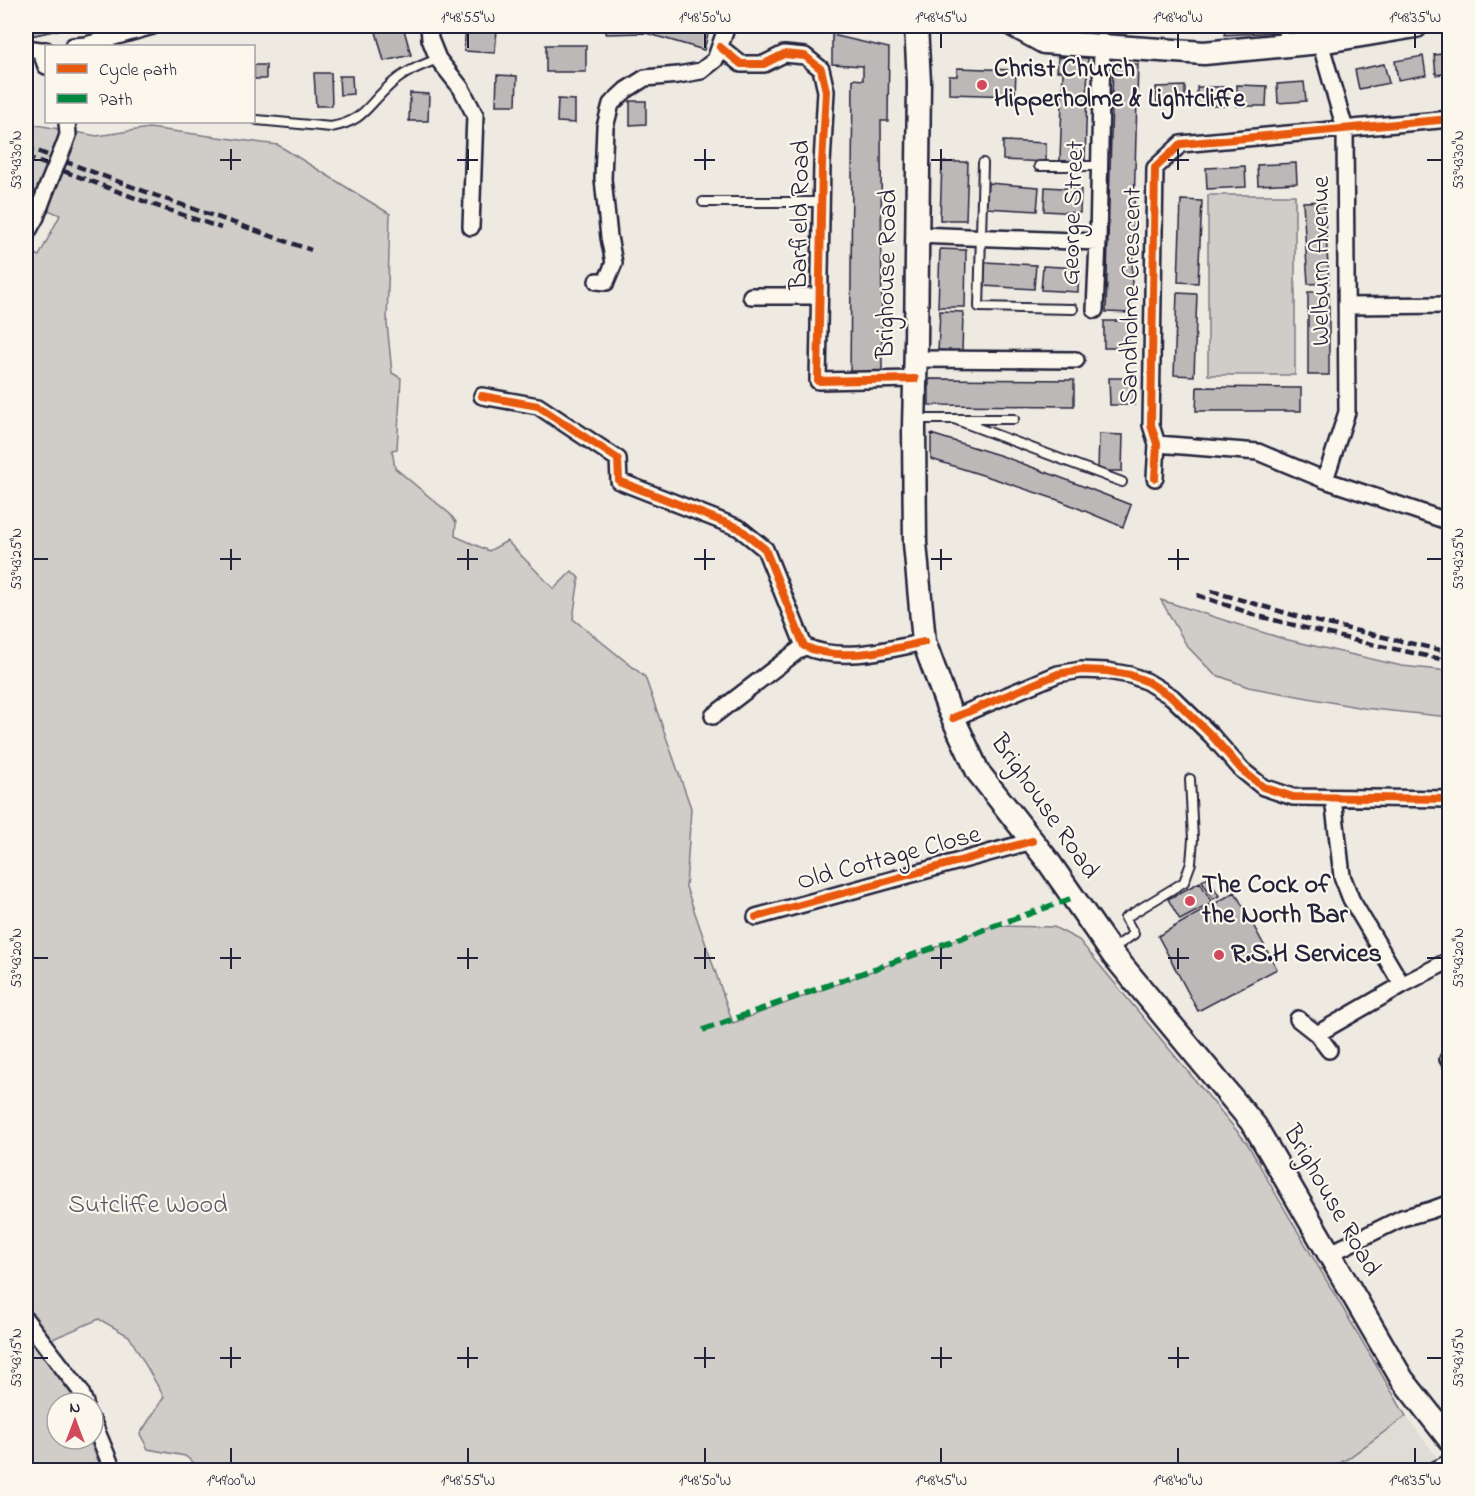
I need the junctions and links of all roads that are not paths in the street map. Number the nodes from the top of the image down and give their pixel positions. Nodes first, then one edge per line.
1 (153, 26) edge
2 (429, 26) edge
3 (727, 26) edge
4 (916, 26) edge
5 (1015, 26) edge
6 (1404, 26) edge
7 (1284, 35) edge
8 (1320, 42) junction
9 (86, 45) edge
10 (1102, 46) junction
11 (720, 47) junction
12 (37, 49) edge
13 (438, 59) junction
14 (45, 64) edge
15 (1449, 119) edge
16 (257, 120) dead end
17 (67, 123) edge
18 (1345, 129) junction
19 (983, 163) dead end
20 (1039, 166) dead end
21 (1100, 166) junction
22 (821, 201) junction
23 (703, 202) dead end
24 (31, 215) edge
25 (471, 226) dead end
26 (26, 235) edge
27 (917, 235) junction
28 (982, 237) junction
29 (1098, 242) junction
30 (597, 281) dead end
31 (751, 296) dead end
32 (820, 296) junction
33 (1449, 305) edge
34 (1347, 306) junction
35 (1073, 309) dead end
36 (1095, 310) dead end
37 (1076, 360) dead end
38 (915, 369) junction
39 (482, 396) dead end
40 (914, 419) junction
41 (954, 419) junction
42 (1014, 419) dead end
43 (1157, 444) junction
44 (1155, 478) dead end
45 (1325, 480) junction
46 (1122, 482) dead end
47 (1449, 522) edge
48 (924, 642) junction
49 (804, 646) junction
50 (713, 716) dead end
51 (952, 718) junction
52 (1190, 779) dead end
53 (1333, 798) junction
54 (1449, 799) edge
55 (1032, 842) junction
56 (756, 917) dead end
57 (1110, 951) junction
58 (1449, 960) edge
59 (1402, 985) junction
60 (1298, 1019) dead end
61 (1317, 1034) junction
62 (1329, 1050) dead end
63 (1449, 1203) edge
64 (1329, 1254) junction
65 (26, 1320) edge
66 (80, 1391) edge
67 (1449, 1440) edge
68 (105, 1451) edge
69 (1449, 1458) edge
70 (113, 1470) edge
71 (1426, 1470) edge

1 - 9 street
2 - 13 street
3 - 11 street
4 - 27 main road, Brighouse Road
5 - 10 main road
6 - 8 main road
7 - 8 main road
7 - 10 main road
8 - 18 street, Welburn Avenue
10 - 21 street, George Street
11 - 22 street, Barfield Road
11 - 30 street
12 - 14 street
13 - 16 lane
13 - 25 street
15 - 18 street, Sandholme Crescent
17 - 24 street, bridge
18 - 34 street, Welburn Avenue
18 - 43 street, Sandholme Crescent
19 - 28 lane
20 - 21 lane
21 - 29 street, George Street
22 - 23 lane
22 - 32 street, Barfield Road
24 - 26 street
27 - 28 street
27 - 38 main road, Brighouse Road
28 - 29 street
28 - 35 lane
29 - 36 street, George Street
31 - 32 street
32 - 38 street, Barfield Road
33 - 34 street
34 - 45 street, Welburn Avenue
37 - 38 street
38 - 40 main road, Brighouse Road
39 - 49 street
40 - 41 lane
40 - 48 main road, Brighouse Road
41 - 42 lane
41 - 46 lane
43 - 44 street, Sandholme Crescent
43 - 45 street
45 - 47 street
48 - 49 street
48 - 51 main road, Brighouse Road
49 - 50 street
51 - 53 street
51 - 55 main road, Brighouse Road
52 - 57 lane
53 - 54 street
53 - 59 street
55 - 56 street, Old Cottage Close
55 - 57 main road, Brighouse Road
57 - 64 main road, Brighouse Road
58 - 59 street
59 - 61 street
60 - 61 street
61 - 62 street
63 - 64 street
64 - 67 main road, Brighouse Road
65 - 66 street
68 - 70 street
69 - 71 lane

